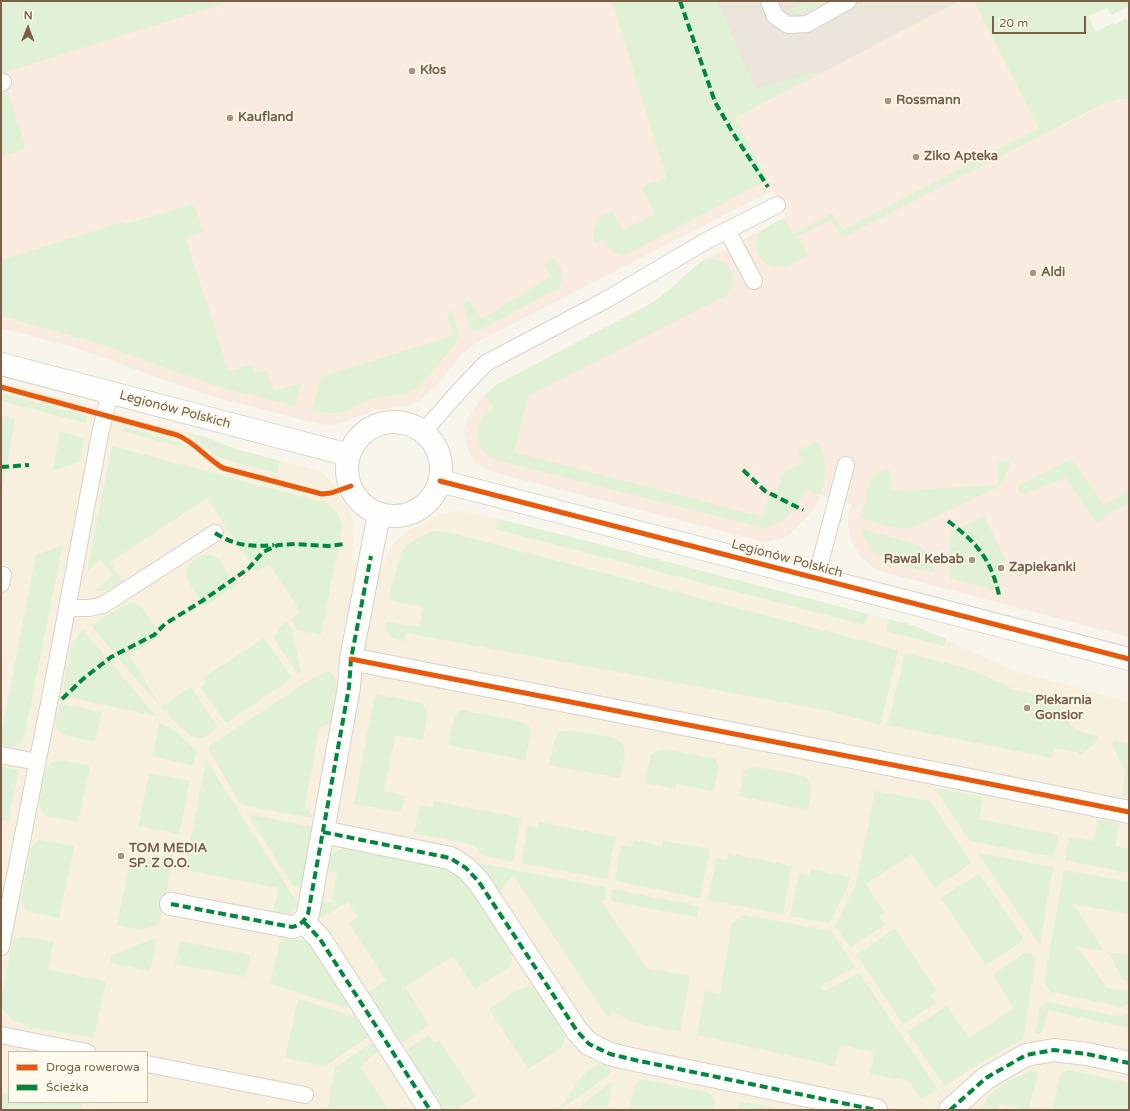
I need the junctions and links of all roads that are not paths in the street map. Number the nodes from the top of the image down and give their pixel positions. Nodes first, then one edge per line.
1 (769, 1) edge
2 (848, 1) edge
3 (777, 205) dead end
4 (727, 230) junction
5 (754, 281) dead end
6 (1, 364) edge
7 (110, 393) junction
8 (423, 432) junction
9 (349, 455) junction
10 (846, 465) dead end
11 (440, 481) junction
12 (379, 514) junction
13 (215, 533) dead end
14 (816, 578) junction
15 (67, 608) junction
16 (351, 659) junction
17 (1129, 660) edge
18 (1, 755) edge
19 (37, 762) junction
20 (1129, 812) edge
21 (323, 832) junction
22 (171, 904) dead end
23 (304, 922) junction
24 (1, 947) edge
25 (1, 1035) edge
26 (82, 1051) edge
27 (1129, 1063) edge
28 (148, 1064) edge
29 (305, 1095) dead end
30 (430, 1110) edge
31 (876, 1110) edge
32 (950, 1110) edge

1 - 2 lane
3 - 4 lane
4 - 5 lane
4 - 8 lane
6 - 7 street, Legionów Polskich
7 - 9 street, Legionów Polskich
7 - 15 lane
8 - 9 street
8 - 11 street
9 - 12 street
10 - 14 lane
11 - 12 street
11 - 14 street, Legionów Polskich
12 - 16 street
13 - 15 lane
14 - 17 street, Legionów Polskich
15 - 19 lane
16 - 20 street
16 - 21 street
18 - 19 lane
19 - 24 lane
21 - 23 street
21 - 31 street
22 - 23 street
23 - 30 street
25 - 26 lane
27 - 32 street
28 - 29 lane

